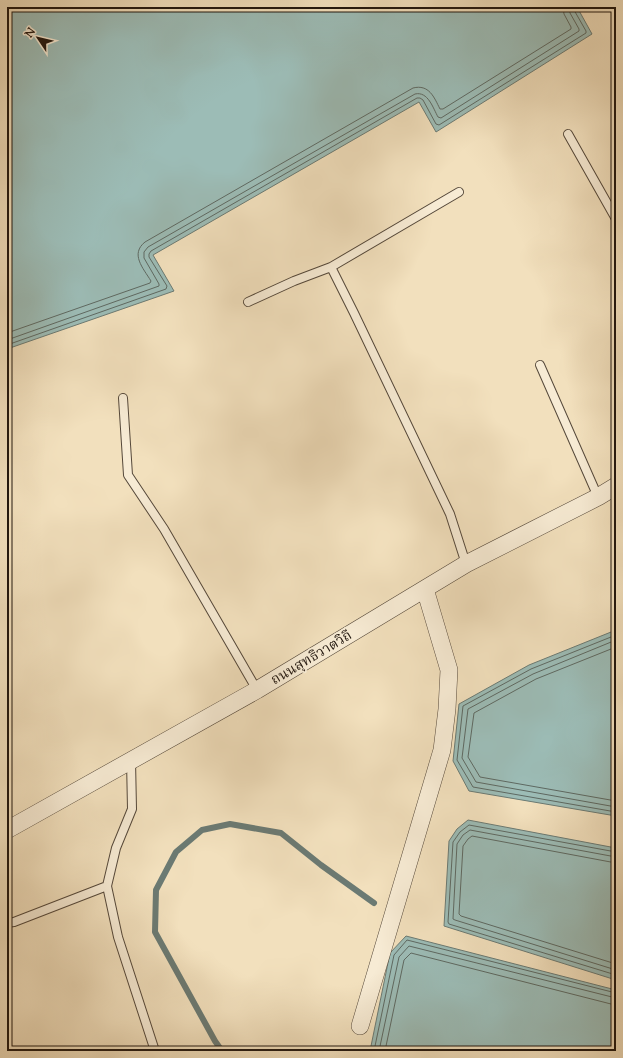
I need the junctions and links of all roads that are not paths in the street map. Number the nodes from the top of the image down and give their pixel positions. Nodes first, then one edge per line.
1 (568, 134) dead end
2 (459, 192) dead end
3 (616, 219) edge
4 (331, 266) junction
5 (248, 302) dead end
6 (540, 364) dead end
7 (123, 398) dead end
8 (616, 486) edge
9 (598, 497) junction
10 (466, 564) junction
11 (425, 589) junction
12 (257, 690) junction
13 (131, 760) junction
14 (7, 830) edge
15 (107, 886) junction
16 (7, 923) edge
17 (360, 1026) dead end
18 (155, 1051) edge

1 - 3 lane
2 - 4 lane
4 - 5 lane
4 - 10 lane
6 - 9 lane
7 - 12 lane
8 - 9 street, ถนนสุทธิวาตวิถี
9 - 10 street, ถนนสุทธิวาตวิถี
10 - 11 street, ถนนสุทธิวาตวิถี
11 - 12 street, ถนนสุทธิวาตวิถี
11 - 17 street
12 - 13 street, ถนนสุทธิวาตวิถี
13 - 14 street, ถนนสุทธิวาตวิถี
13 - 15 lane
15 - 16 lane
15 - 18 lane

